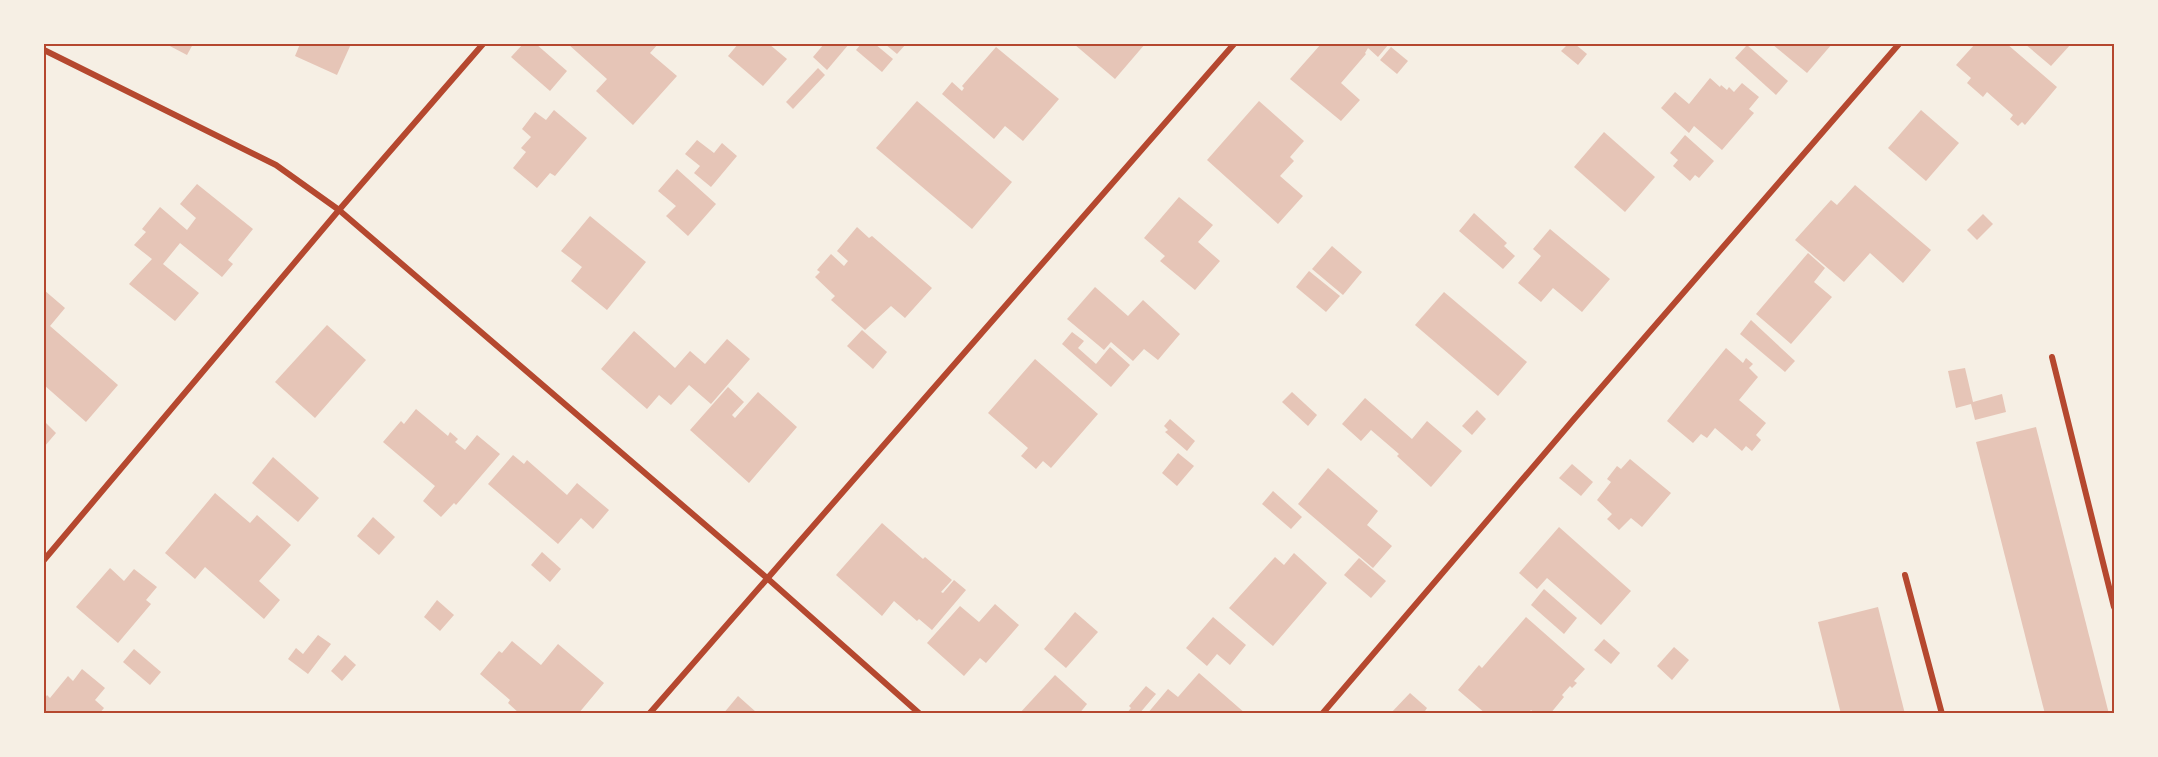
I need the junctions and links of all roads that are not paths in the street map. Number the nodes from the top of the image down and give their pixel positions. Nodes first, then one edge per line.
1 (483, 44) edge
2 (1234, 44) edge
3 (1899, 44) edge
4 (44, 50) edge
5 (339, 210) junction
6 (2052, 357) dead end
7 (44, 560) edge
8 (1905, 575) dead end
9 (767, 578) junction
10 (2115, 607) edge
11 (649, 714) edge
12 (920, 714) edge
13 (1322, 714) edge
14 (1942, 714) edge

1 - 5 street
2 - 9 street
3 - 13 street
4 - 5 street
5 - 7 street
5 - 9 street
6 - 10 street
8 - 14 street
9 - 11 street
9 - 12 street

